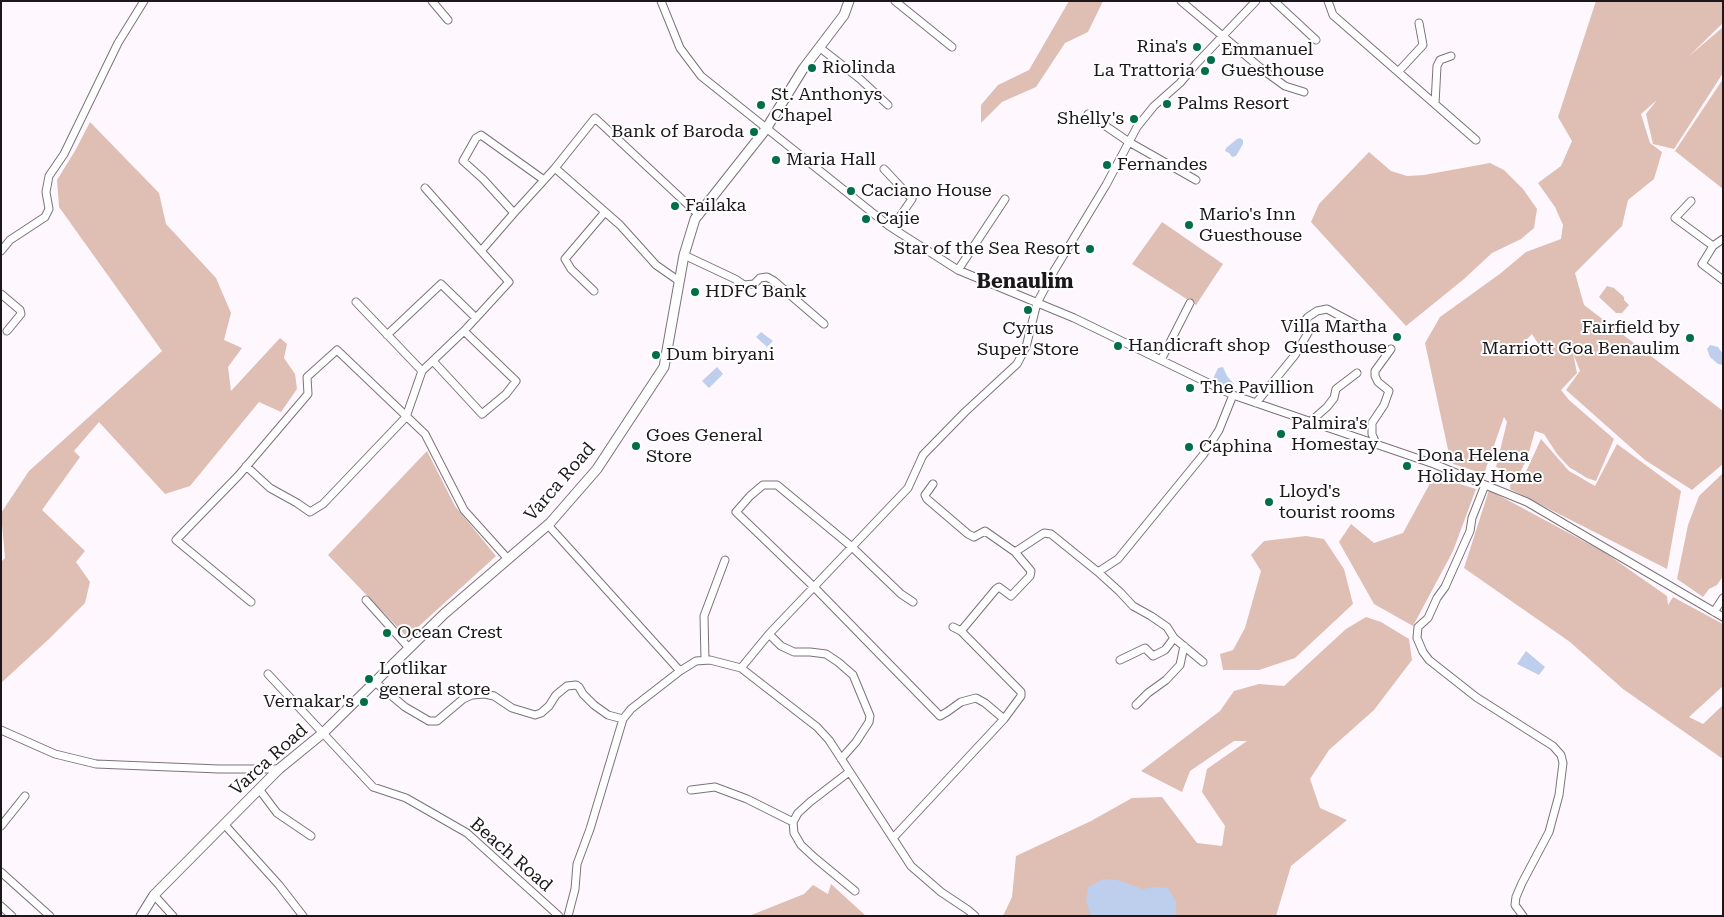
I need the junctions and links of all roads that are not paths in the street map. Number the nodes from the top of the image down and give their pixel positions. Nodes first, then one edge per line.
1 (144, 1) edge
2 (432, 1) edge
3 (661, 1) edge
4 (849, 1) edge
5 (895, 1) edge
6 (1181, 1) edge
7 (1256, 1) edge
8 (1274, 1) edge
9 (1328, 1) edge
10 (448, 20) dead end
11 (1419, 23) dead end
12 (1222, 36) junction
13 (1316, 40) dead end
14 (820, 47) junction
15 (952, 47) dead end
16 (1451, 56) dead end
17 (1398, 72) junction
18 (1304, 92) dead end
19 (1435, 104) junction
20 (888, 105) dead end
21 (1088, 114) dead end
22 (766, 129) junction
23 (1476, 140) dead end
24 (1129, 142) junction
25 (555, 168) junction
26 (884, 169) dead end
27 (544, 180) junction
28 (1196, 180) dead end
29 (424, 188) dead end
30 (1005, 199) dead end
31 (1691, 201) dead end
32 (605, 212) junction
33 (514, 214) junction
34 (699, 215) junction
35 (892, 228) junction
36 (1723, 239) edge
37 (1714, 246) junction
38 (1, 250) edge
39 (481, 251) junction
40 (684, 255) junction
41 (958, 270) junction
42 (1723, 280) edge
43 (679, 281) junction
44 (594, 291) dead end
45 (1, 294) edge
46 (356, 302) dead end
47 (1037, 303) junction
48 (1190, 303) dead end
49 (476, 318) junction
50 (824, 324) dead end
51 (1357, 325) dead end
52 (7, 331) dead end
53 (464, 331) junction
54 (387, 335) junction
55 (1391, 349) dead end
56 (1161, 360) junction
57 (433, 361) junction
58 (422, 372) junction
59 (1357, 372) dead end
60 (1233, 395) junction
61 (1256, 403) junction
62 (406, 416) junction
63 (1310, 422) junction
64 (1376, 444) junction
65 (246, 466) junction
66 (933, 484) dead end
67 (1485, 485) junction
68 (548, 525) junction
69 (852, 547) junction
70 (1015, 552) junction
71 (508, 559) junction
72 (725, 560) dead end
73 (1098, 572) junction
74 (814, 587) junction
75 (1723, 598) edge
76 (366, 600) dead end
77 (251, 602) dead end
78 (913, 602) dead end
79 (1714, 612) junction
80 (1723, 617) edge
81 (953, 627) dead end
82 (960, 632) junction
83 (769, 634) junction
84 (1174, 638) junction
85 (1184, 646) junction
86 (410, 648) junction
87 (705, 660) junction
88 (1120, 660) dead end
89 (1203, 662) dead end
90 (741, 668) junction
91 (680, 671) junction
92 (268, 674) dead end
93 (375, 682) junction
94 (1136, 705) dead end
95 (623, 719) junction
96 (1004, 719) junction
97 (1, 730) edge
98 (323, 733) junction
99 (841, 759) junction
100 (279, 769) junction
101 (849, 772) junction
102 (259, 789) junction
103 (691, 790) dead end
104 (25, 796) dead end
105 (793, 822) junction
106 (224, 824) junction
107 (1, 826) edge
108 (311, 836) dead end
109 (894, 837) junction
110 (1, 872) edge
111 (855, 891) dead end
112 (154, 895) junction
113 (1, 906) edge
114 (12, 916) edge
115 (50, 916) edge
116 (141, 916) edge
117 (173, 916) edge
118 (304, 916) edge
119 (559, 916) edge
120 (568, 916) edge
121 (975, 916) edge
122 (1523, 916) edge

1 - 38 street
2 - 10 street
3 - 22 street
4 - 14 main road, Varca Road
5 - 15 street
6 - 12 street
7 - 12 street
8 - 13 street
9 - 17 street
11 - 17 street
12 - 18 street
12 - 24 street
14 - 20 street
14 - 22 main road, Varca Road
16 - 19 street
17 - 19 street
19 - 23 street
21 - 24 street
22 - 34 main road, Varca Road
22 - 35 street
24 - 28 street
24 - 47 street
25 - 27 street
25 - 32 street
25 - 34 street
26 - 35 street
27 - 33 street
27 - 33 street
29 - 39 street
30 - 41 street
31 - 37 street
32 - 43 street
32 - 44 street
33 - 39 street
34 - 40 main road, Varca Road
35 - 41 street
36 - 37 street
37 - 42 street
39 - 49 street
40 - 43 main road, Varca Road
40 - 50 street
41 - 47 street
43 - 68 main road, Varca Road
45 - 52 street
46 - 54 street
47 - 56 street
47 - 69 street
48 - 56 street
49 - 53 street
49 - 54 street
51 - 61 street
53 - 57 street
53 - 57 street
54 - 58 street
55 - 64 street
56 - 60 street
57 - 58 street
58 - 62 street
59 - 63 street
60 - 61 street
60 - 73 street
61 - 63 street
62 - 65 street
62 - 65 street
62 - 71 street
63 - 64 street
64 - 67 street
65 - 77 street
66 - 70 street
67 - 79 street
67 - 122 street
68 - 71 main road, Varca Road
68 - 91 street
69 - 74 street
69 - 74 street
69 - 78 street
70 - 73 street
70 - 82 street
71 - 86 main road, Varca Road
72 - 87 street
73 - 84 street
74 - 83 street
74 - 96 street
75 - 79 street
76 - 86 street
79 - 80 street
81 - 82 street
82 - 96 street
83 - 90 street
83 - 99 street
84 - 85 street
84 - 88 street
85 - 89 street
85 - 94 street
86 - 93 main road, Varca Road
87 - 90 street
87 - 91 street
90 - 99 street
91 - 95 street
92 - 98 street, Beach Road
93 - 95 street
93 - 98 main road, Varca Road
95 - 120 street
96 - 109 street
97 - 100 street
98 - 100 main road, Varca Road
98 - 119 street, Beach Road
99 - 101 street
100 - 102 main road, Varca Road
101 - 105 street
101 - 109 street
102 - 106 main road, Varca Road
102 - 108 street
103 - 105 street
104 - 107 street
105 - 111 street
106 - 112 main road, Varca Road
106 - 118 street
109 - 121 street
110 - 115 street
112 - 116 main road, Varca Road
112 - 117 street
113 - 114 street

